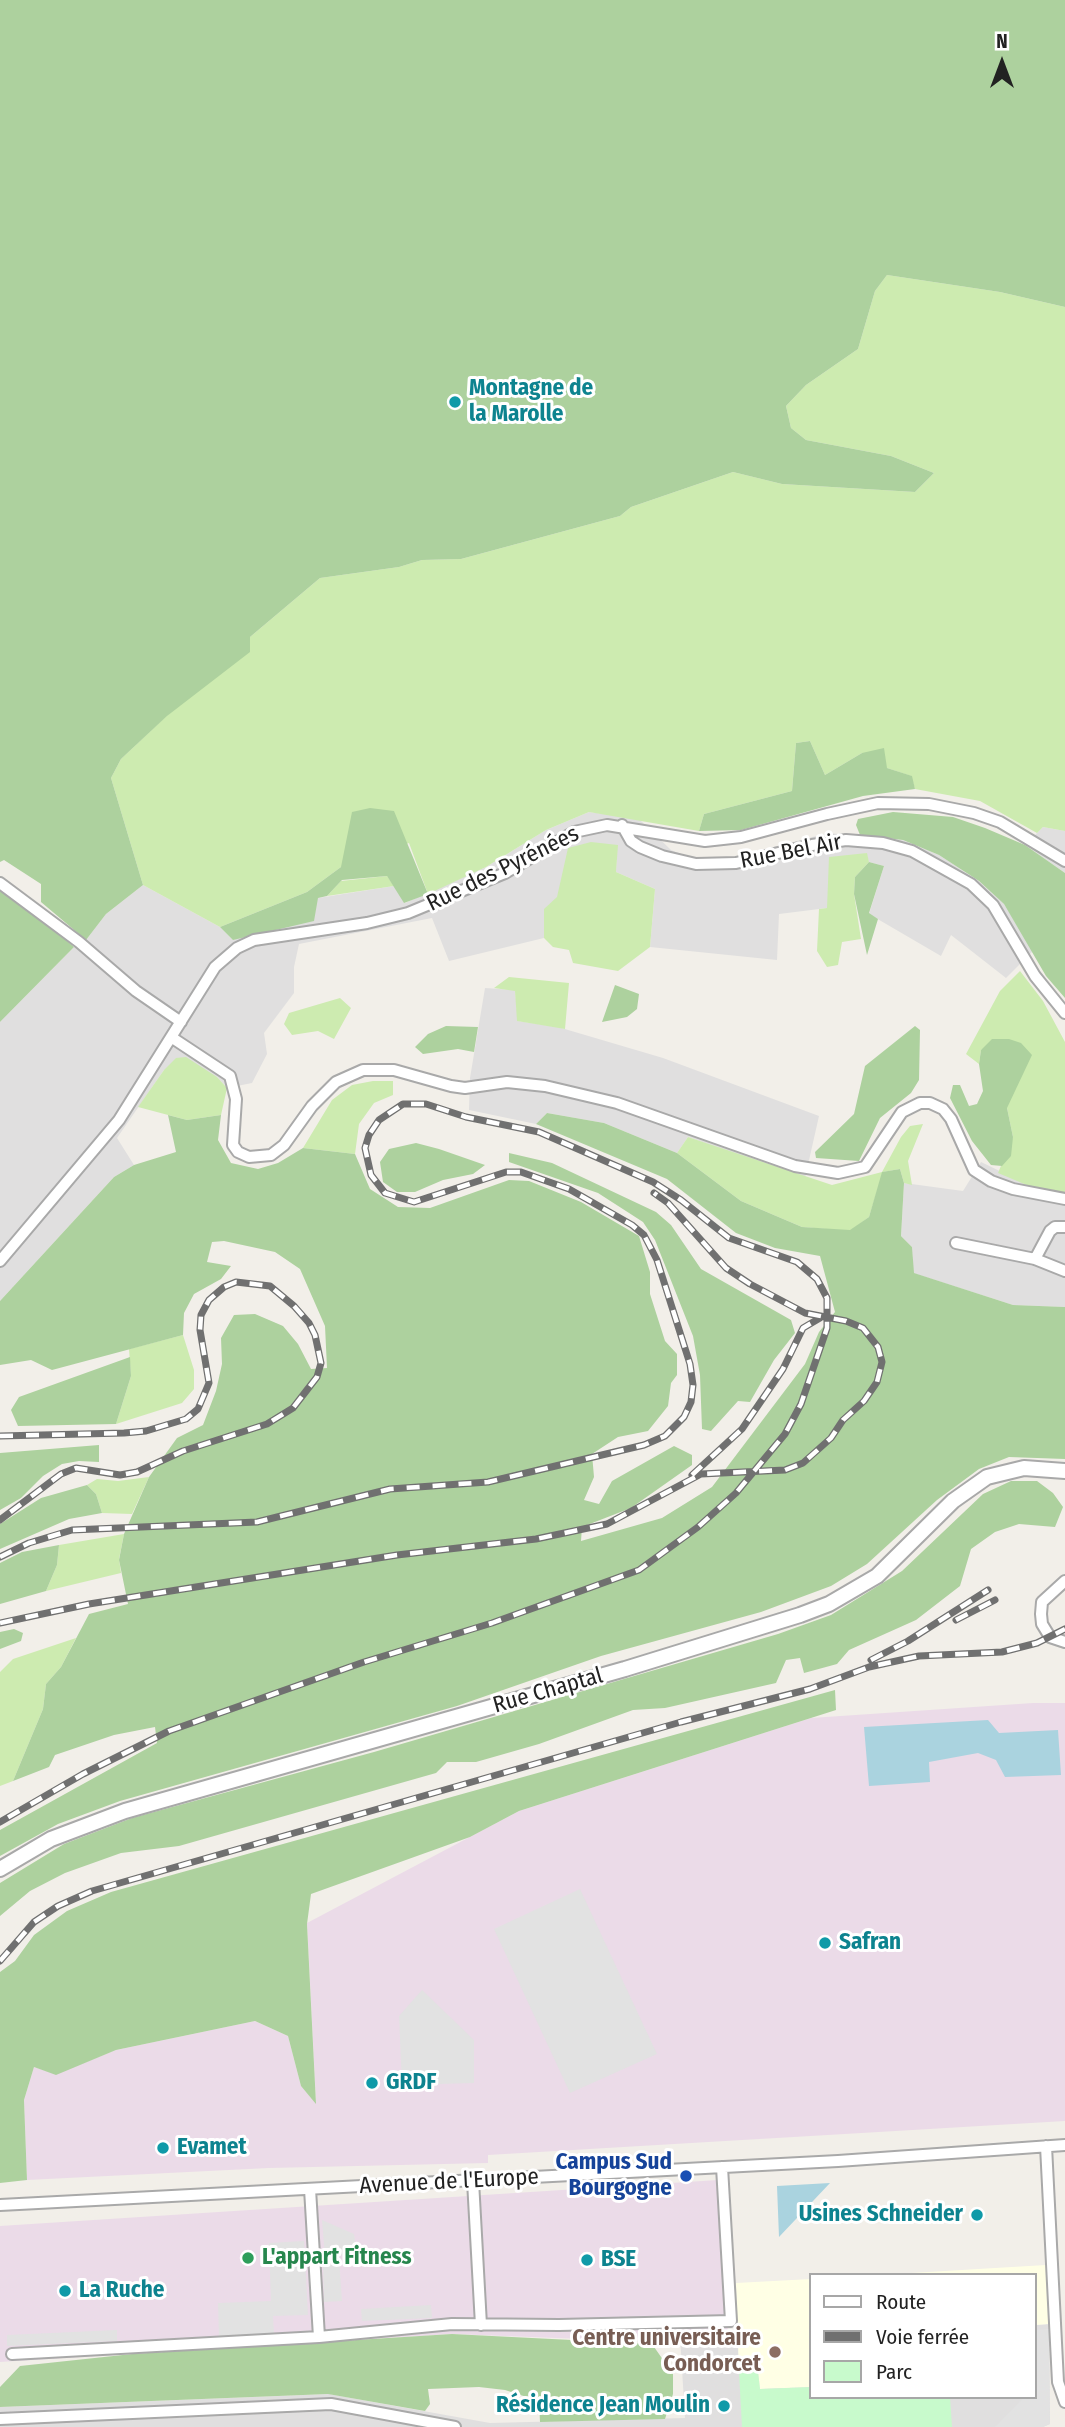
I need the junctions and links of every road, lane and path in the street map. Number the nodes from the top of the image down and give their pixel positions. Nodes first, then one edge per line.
1 (622, 825) junction
2 (1065, 860) edge
3 (0, 883) edge
4 (1065, 1013) edge
5 (181, 1022) junction
6 (171, 1037) junction
7 (1065, 1199) edge
8 (1065, 1227) edge
9 (956, 1243) dead end
10 (1035, 1259) junction
11 (0, 1261) edge
12 (1065, 1271) edge
13 (1065, 1471) edge
14 (1065, 1581) edge
15 (1065, 1642) edge
16 (0, 1869) edge
17 (1065, 2145) edge
18 (1046, 2146) junction
19 (722, 2167) junction
20 (472, 2181) junction
21 (310, 2189) junction
22 (0, 2205) edge
23 (1059, 2283) edge
24 (481, 2325) junction
25 (319, 2337) junction
26 (12, 2354) dead end
27 (1065, 2402) edge
28 (0, 2419) edge
29 (455, 2427) edge

1 - 2 street, Rue des Pyrénées
1 - 4 street, Rue Bel Air
1 - 5 street, Rue des Pyrénées
3 - 5 street
5 - 6 street, Rue des Pyrénées
6 - 7 street
6 - 11 street, Rue des Pyrénées
8 - 10 street
9 - 10 street
10 - 12 street
13 - 16 street, Rue Chaptal
14 - 15 street
17 - 18 street, Avenue de l'Europe
18 - 19 street, Avenue de l'Europe
18 - 23 street
19 - 20 street, Avenue de l'Europe
19 - 24 street
20 - 21 street, Avenue de l'Europe
20 - 24 street
21 - 22 street, Avenue de l'Europe
21 - 25 street
23 - 27 street
24 - 25 street
25 - 26 street
28 - 29 street

